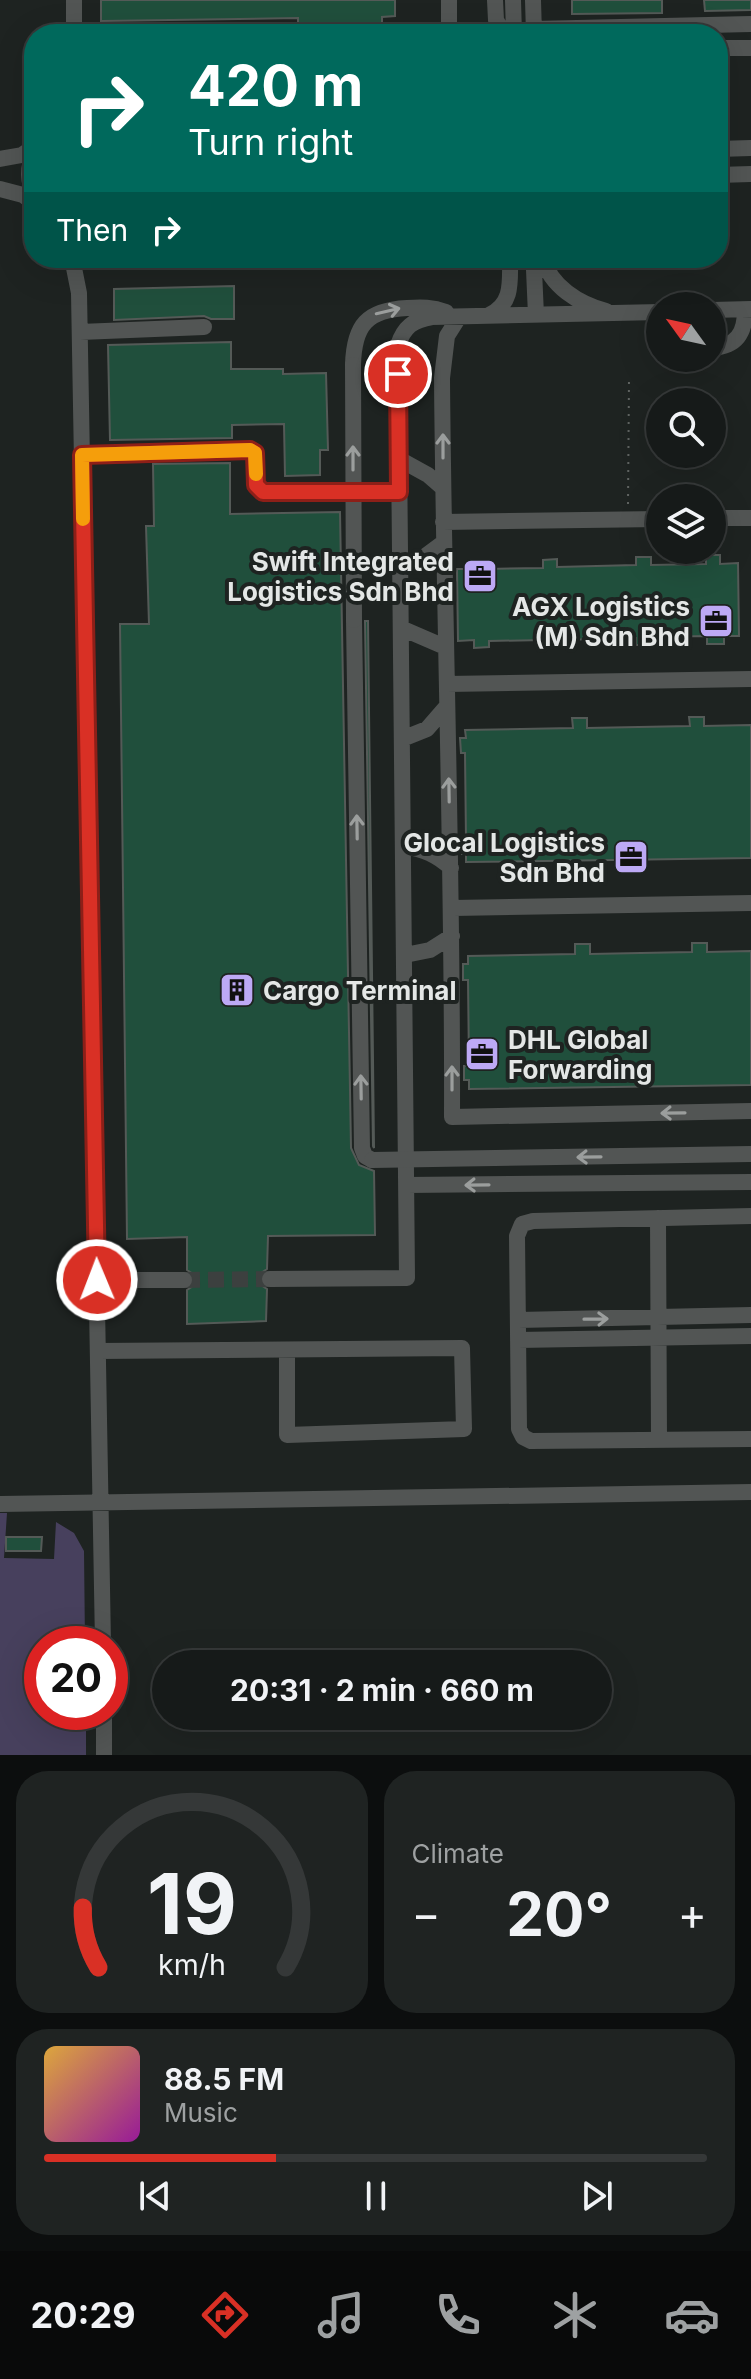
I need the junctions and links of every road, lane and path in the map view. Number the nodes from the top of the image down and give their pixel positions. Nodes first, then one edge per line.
1 (74, 0) edge
2 (449, 0) edge
3 (495, 0) edge
4 (513, 0) edge
5 (533, 0) edge
6 (74, 24) edge
7 (449, 24) edge
8 (498, 24) edge
9 (514, 24) edge
10 (532, 24) edge
11 (751, 24) edge
12 (728, 25) edge
13 (728, 48) edge
14 (751, 48) edge
15 (751, 148) edge
16 (728, 149) edge
17 (24, 154) edge
18 (0, 159) edge
19 (751, 174) edge
20 (728, 175) edge
21 (0, 189) edge
22 (24, 195) edge
23 (74, 268) edge
24 (84, 268) edge
25 (510, 268) edge
26 (535, 268) edge
27 (545, 268) edge
28 (79, 293) junction
29 (646, 312) edge
30 (618, 313) junction
31 (726, 314) edge
32 (536, 315) junction
33 (487, 316) junction
34 (459, 317) junction
35 (748, 320) edge
36 (204, 327) dead end
37 (80, 332) junction
38 (726, 346) edge
39 (629, 378) dead end
40 (82, 455) junction
41 (399, 459) junction
42 (443, 488) junction
43 (399, 492) junction
44 (726, 518) edge
45 (751, 518) edge
46 (628, 519) junction
47 (646, 519) edge
48 (443, 522) junction
49 (443, 543) junction
50 (400, 568) junction
51 (401, 628) junction
52 (445, 647) junction
53 (751, 679) edge
54 (447, 684) junction
55 (447, 706) junction
56 (402, 739) junction
57 (404, 846) junction
58 (451, 868) junction
59 (751, 903) edge
60 (453, 908) junction
61 (452, 936) junction
62 (405, 955) junction
63 (751, 1111) edge
64 (751, 1154) edge
65 (751, 1182) edge
66 (406, 1185) junction
67 (751, 1216) edge
68 (658, 1218) junction
69 (270, 1279) tunnel mouth
70 (97, 1280) junction
71 (184, 1280) tunnel mouth
72 (751, 1315) edge
73 (659, 1317) junction
74 (518, 1320) junction
75 (751, 1336) edge
76 (659, 1338) junction
77 (518, 1340) junction
78 (287, 1350) junction
79 (98, 1351) junction
80 (751, 1439) edge
81 (659, 1440) junction
82 (751, 1492) edge
83 (101, 1502) junction
84 (0, 1504) edge
85 (103, 1626) edge
86 (104, 1730) edge
87 (104, 1755) edge

1 - 6 street
2 - 7 street
3 - 8 street
4 - 9 street
5 - 10 street
11 - 12 street
13 - 14 street
15 - 16 street
17 - 18 street
19 - 20 street
21 - 22 street
23 - 28 street
24 - 28 street
25 - 33 street
26 - 32 street
27 - 30 street
28 - 37 street
29 - 30 street
30 - 32 street
31 - 35 street
32 - 33 street
33 - 34 street
34 - 41 street
42 -> 34 street
64 -> 34 street, bridge
35 - 38 street
36 - 37 street
37 - 40 street
39 - 46 path
40 - 43 street
40 - 70 street
41 - 42 street
41 - 43 street
42 - 48 street
43 - 50 street
44 - 45 street
46 - 47 street
46 - 48 street
48 - 49 street
49 - 50 street
49 - 52 street
50 - 51 street
51 - 52 street
51 - 56 street
52 - 54 street
53 - 54 street
54 - 55 street
55 - 56 street
58 -> 55 street
56 - 57 street
57 - 58 street
57 - 62 street
58 - 60 street
59 - 60 street
60 - 61 street
61 - 62 street
63 -> 61 street
62 - 66 street
65 -> 66 street
66 - 69 street
67 - 68 street
68 - 73 street
68 - 74 street
70 - 71 street
70 - 79 street
72 - 73 street
74 -> 73 street
73 - 76 street
74 - 77 street
75 - 76 street
76 - 77 street
76 - 81 street
77 - 81 street
78 - 78 street
78 - 79 street
79 - 83 street
80 - 81 street
82 - 83 street
83 - 84 street
83 - 85 street
86 - 87 street

